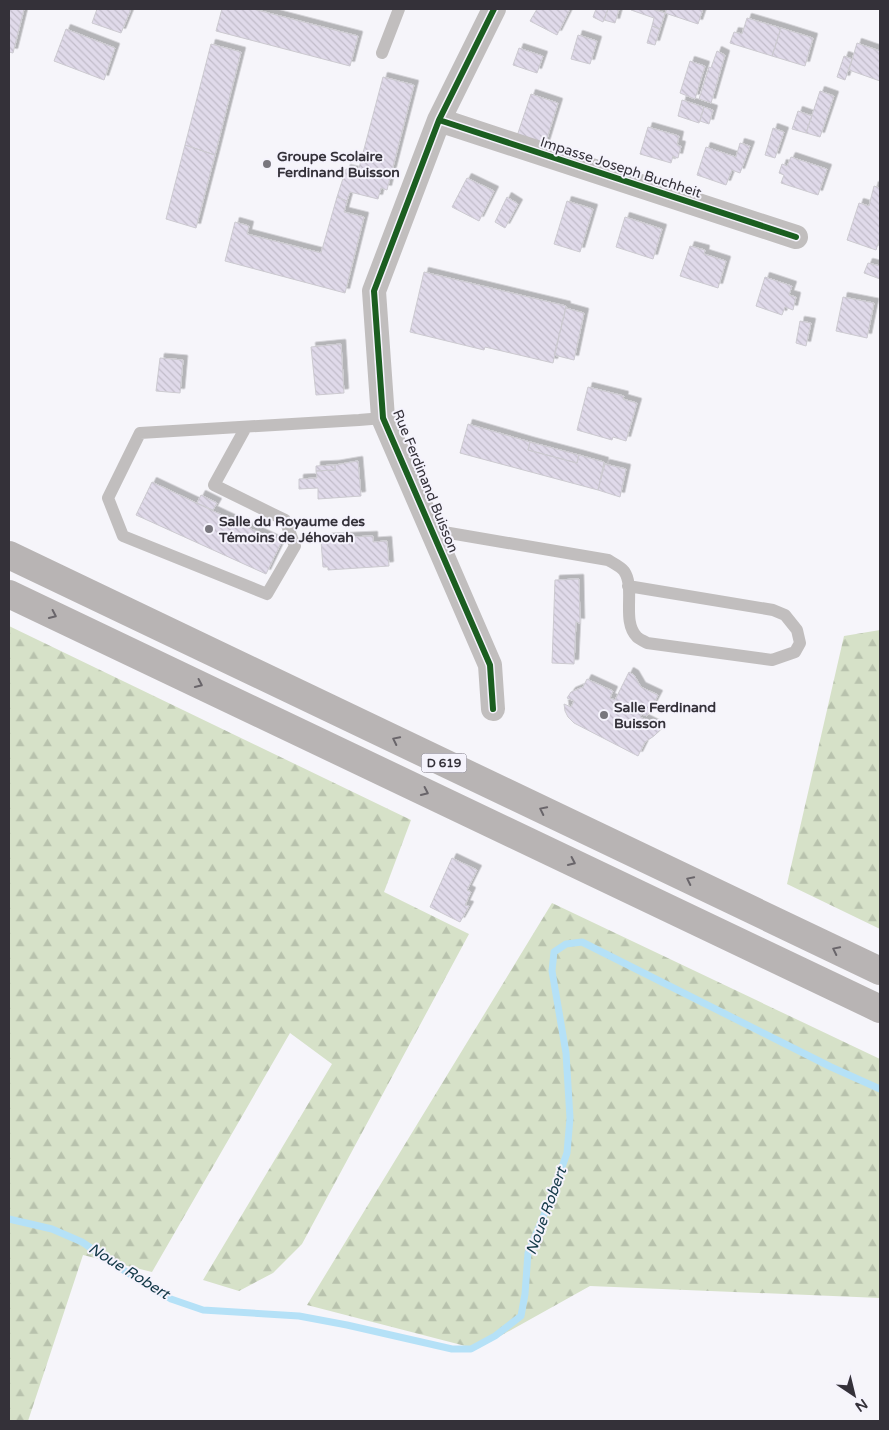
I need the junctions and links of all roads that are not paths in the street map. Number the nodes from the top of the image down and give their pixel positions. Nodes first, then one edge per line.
1 (399, 9) edge
2 (494, 9) edge
3 (382, 53) dead end
4 (439, 120) junction
5 (796, 237) dead end
6 (383, 418) junction
7 (246, 427) junction
8 (432, 530) junction
9 (9, 555) edge
10 (628, 586) junction
11 (9, 594) edge
12 (493, 709) dead end
13 (880, 971) edge
14 (880, 1009) edge

1 - 3 lane
2 - 4 street, Rue Ferdinand Buisson
4 - 5 street, Impasse Joseph Buchheit
4 - 6 street, Rue Ferdinand Buisson
6 - 7 lane
6 - 8 street, Rue Ferdinand Buisson
7 - 7 lane
8 - 10 lane
8 - 12 street, Rue Ferdinand Buisson
13 -> 9 highway, D 619
10 - 10 lane
11 -> 14 highway, D 619

